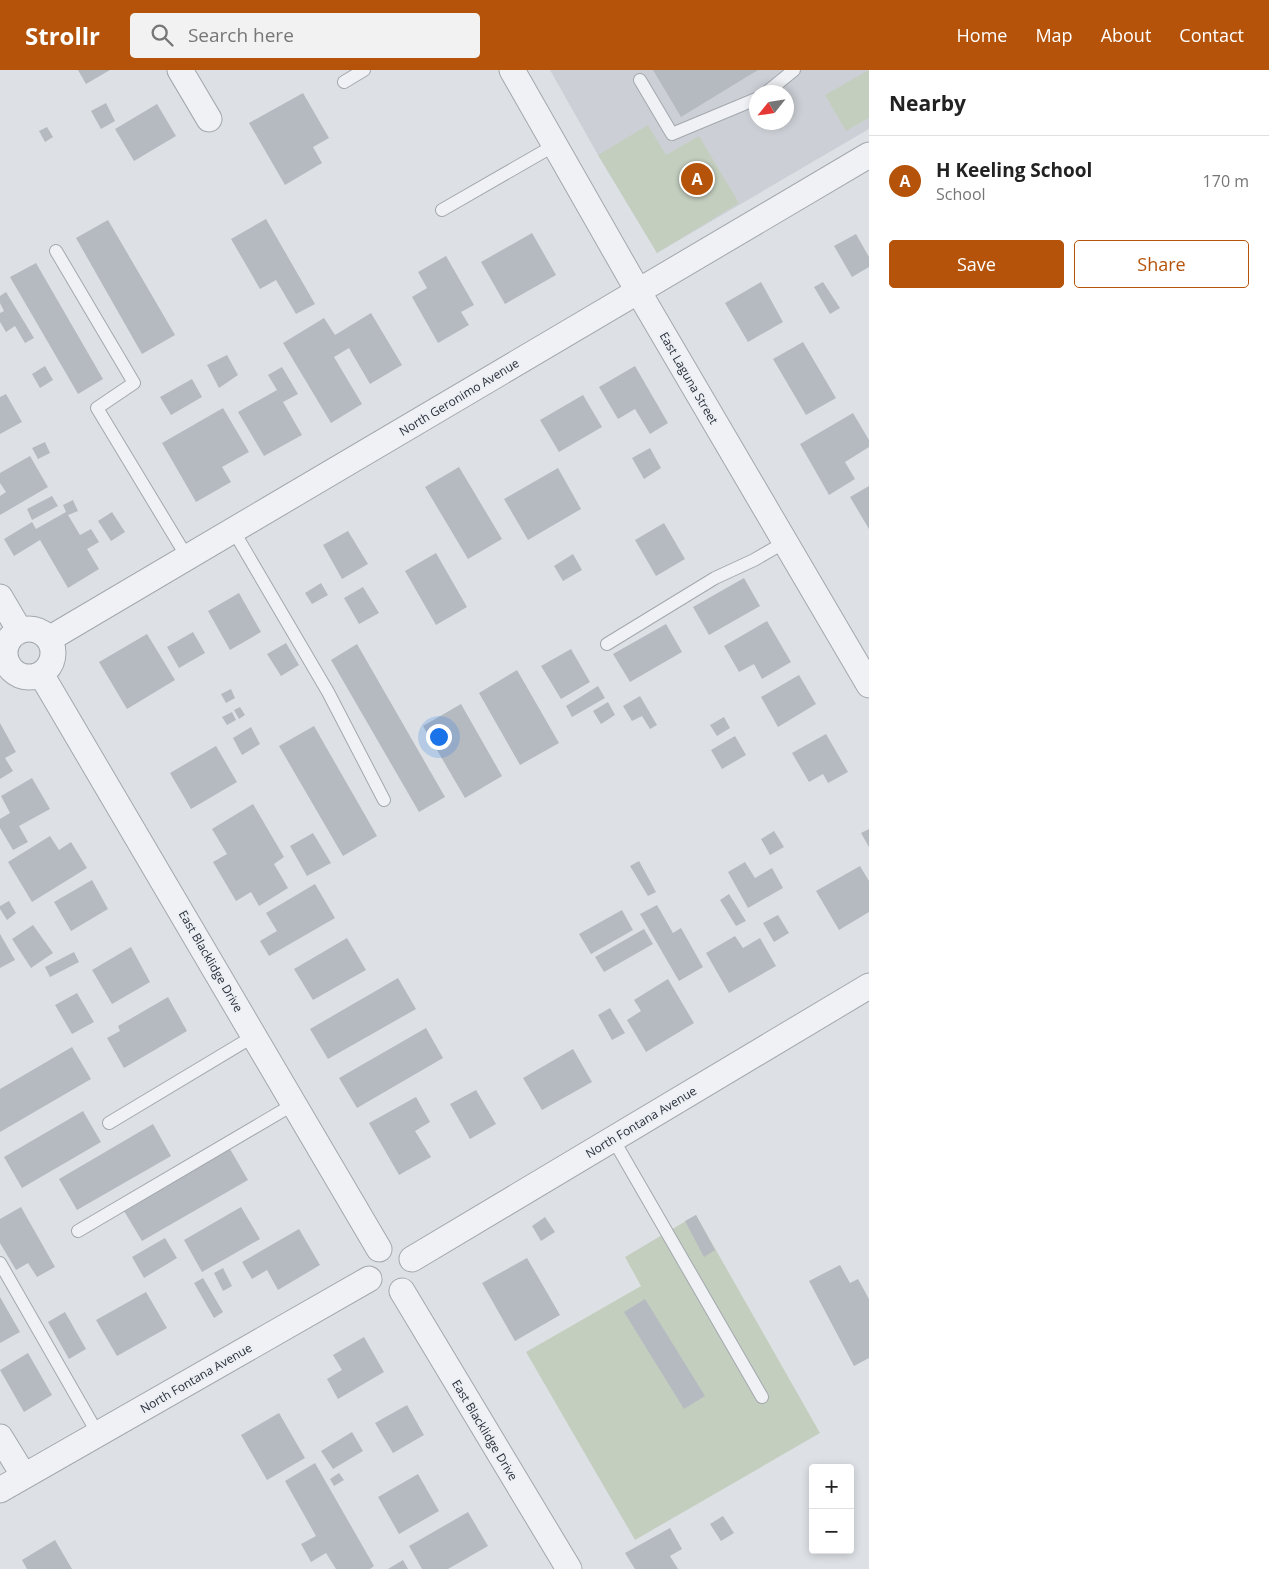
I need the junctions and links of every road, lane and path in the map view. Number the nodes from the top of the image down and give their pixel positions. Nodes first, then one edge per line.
1 (180, 70) edge
2 (364, 70) edge
3 (512, 70) edge
4 (794, 70) edge
5 (640, 80) dead end
6 (344, 82) dead end
7 (776, 85) edge
8 (749, 102) edge
9 (209, 119) dead end
10 (555, 145) junction
11 (869, 156) edge
12 (442, 210) dead end
13 (56, 251) dead end
14 (638, 291) junction
15 (234, 530) junction
16 (785, 542) junction
17 (187, 557) junction
18 (0, 597) edge
19 (20, 631) junction
20 (49, 639) junction
21 (607, 644) dead end
22 (5, 668) edge
23 (41, 674) junction
24 (869, 685) edge
25 (384, 800) dead end
26 (869, 986) edge
27 (254, 1036) junction
28 (294, 1104) junction
29 (109, 1123) dead end
30 (613, 1139) junction
31 (78, 1231) dead end
32 (379, 1249) junction
33 (412, 1259) junction
34 (0, 1263) edge
35 (368, 1279) junction
36 (402, 1291) junction
37 (762, 1397) dead end
38 (98, 1434) junction
39 (0, 1437) edge
40 (24, 1476) junction
41 (0, 1490) edge
42 (568, 1569) edge

1 - 9 street
2 - 6 lane
3 - 10 street, East Laguna Street
4 - 7 lane
5 - 8 lane
10 - 12 lane
10 - 14 street, East Laguna Street
11 - 14 street, North Geronimo Avenue
13 - 17 lane
14 - 15 street, North Geronimo Avenue
14 - 16 street, East Laguna Street
15 - 17 street, North Geronimo Avenue
15 - 25 lane
16 - 21 lane
16 - 24 street, East Laguna Street
17 - 20 street, North Geronimo Avenue
18 - 19 street
19 - 20 street
19 - 22 street
20 - 23 street
22 - 23 street
23 - 27 street, East Blacklidge Drive
26 - 30 street, North Fontana Avenue
27 - 28 street, East Blacklidge Drive
27 - 29 lane
28 - 31 lane
28 - 32 street, East Blacklidge Drive
30 - 33 street, North Fontana Avenue
30 - 37 lane
32 - 33 street
32 - 35 street
33 - 36 street
34 - 38 lane
35 - 36 street
35 - 38 street, North Fontana Avenue
36 - 42 street, East Blacklidge Drive
38 - 40 street, North Fontana Avenue
39 - 40 street
40 - 41 street, North Fontana Avenue

